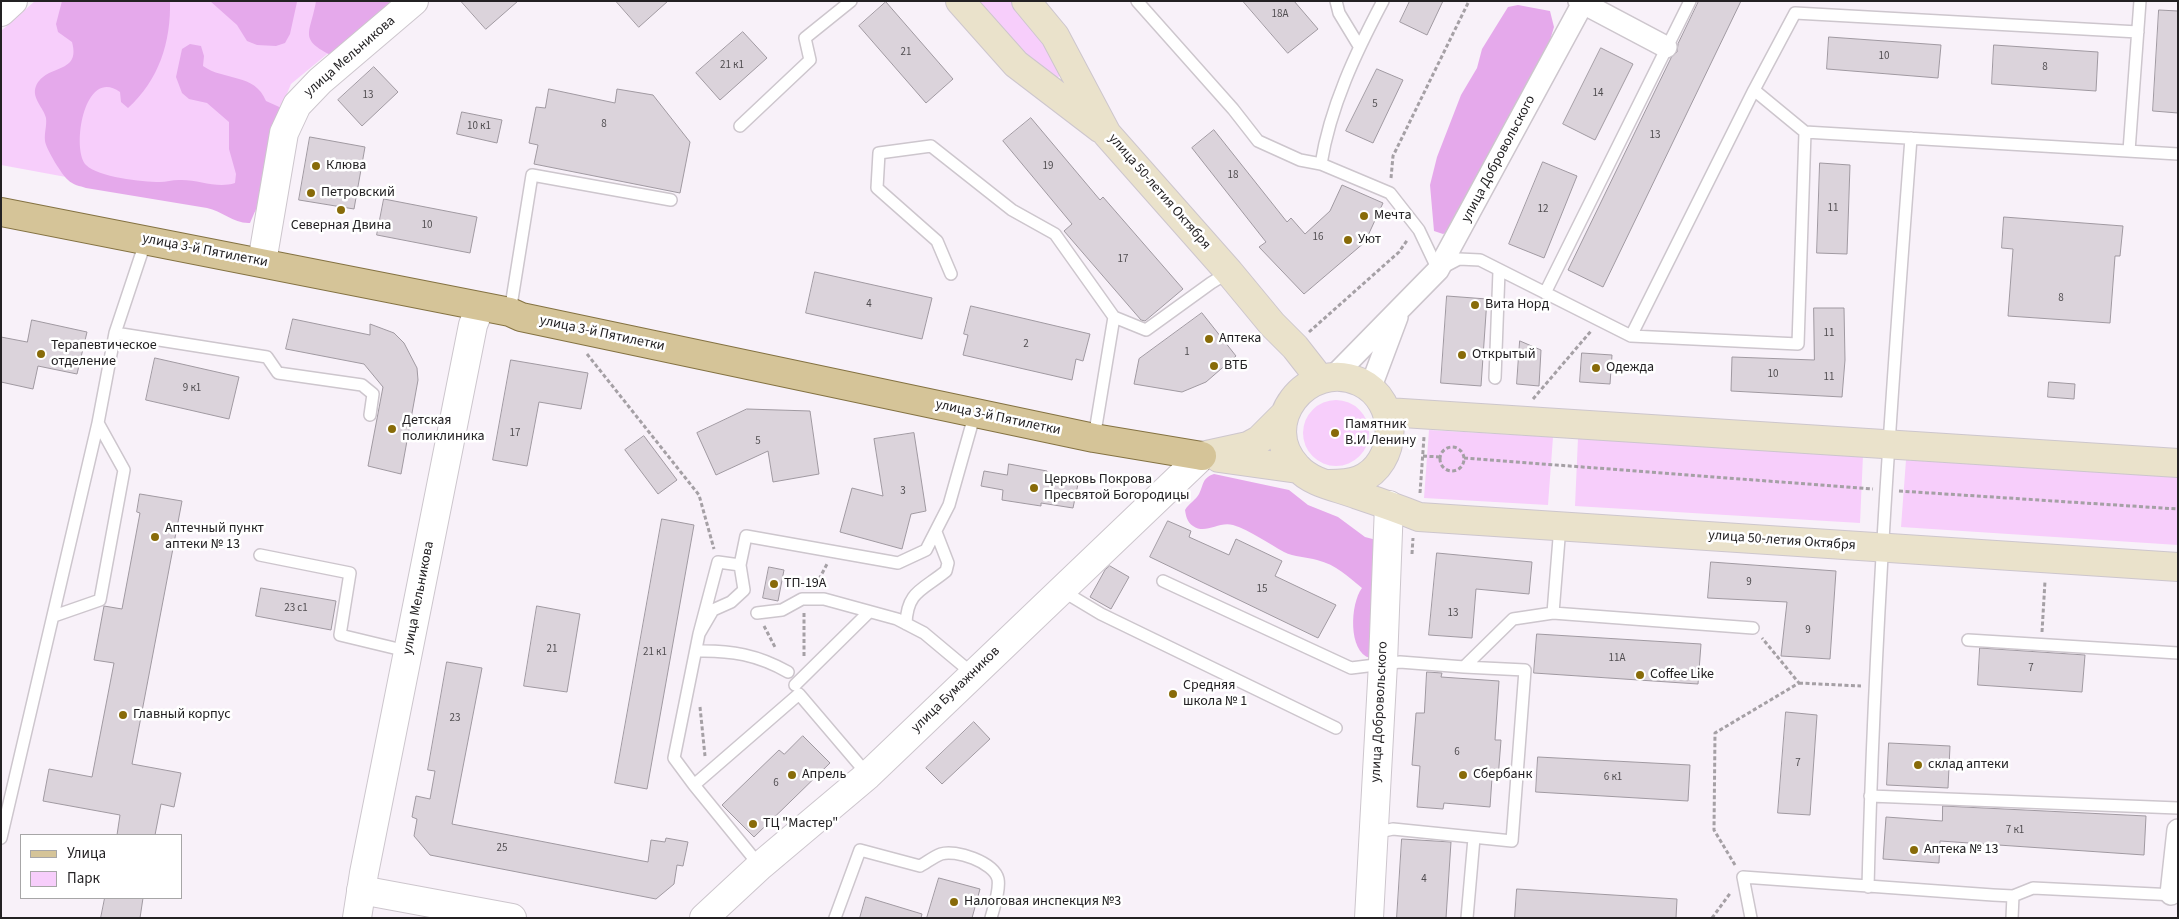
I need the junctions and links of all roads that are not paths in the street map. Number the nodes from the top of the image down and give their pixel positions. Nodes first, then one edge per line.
1 (13, 1) edge
2 (414, 1) edge
3 (851, 1) edge
4 (960, 1) edge
5 (1026, 1) edge
6 (1137, 1) edge
7 (1336, 1) edge
8 (1383, 1) edge
9 (1690, 1) edge
10 (2140, 1) edge
11 (1582, 2) edge
12 (1, 12) edge
13 (2138, 32) junction
14 (1359, 46) junction
15 (1666, 47) junction
16 (1754, 90) junction
17 (740, 126) dead end
18 (1805, 132) junction
19 (1107, 134) junction
20 (1911, 138) junction
21 (2129, 151) junction
22 (2178, 154) edge
23 (1321, 164) junction
24 (672, 200) dead end
25 (1, 212) edge
26 (146, 240) junction
27 (262, 262) junction
28 (1438, 270) junction
29 (1499, 271) junction
30 (1229, 272) junction
31 (951, 274) dead end
32 (1544, 293) junction
33 (480, 307) junction
34 (1401, 308) junction
35 (510, 312) junction
36 (1114, 317) junction
37 (115, 332) junction
38 (1631, 336) junction
39 (1495, 378) dead end
40 (1370, 389) junction
41 (1309, 391) junction
42 (1387, 412) junction
43 (975, 413) junction
44 (370, 415) dead end
45 (98, 423) junction
46 (1094, 438) junction
47 (1888, 444) junction
48 (1389, 445) junction
49 (1202, 456) junction
50 (2178, 463) edge
51 (1298, 469) junction
52 (1329, 484) junction
53 (1389, 505) junction
54 (1560, 526) junction
55 (936, 532) junction
56 (1882, 548) junction
57 (260, 555) dead end
58 (740, 565) junction
59 (2178, 567) edge
60 (1163, 581) dead end
61 (1061, 590) junction
62 (869, 612) junction
63 (757, 613) road end
64 (1553, 613) junction
65 (54, 616) junction
66 (906, 624) junction
67 (1753, 628) road end
68 (700, 634) junction
69 (1968, 640) dead end
70 (394, 648) dead end
71 (696, 651) junction
72 (2178, 653) edge
73 (1383, 663) junction
74 (1464, 667) junction
75 (788, 672) road end
76 (974, 674) junction
77 (795, 685) dead end
78 (1336, 728) dead end
79 (868, 774) junction
80 (694, 785) junction
81 (1870, 796) junction
82 (6, 806) edge
83 (2178, 808) edge
84 (2178, 830) edge
85 (1374, 833) junction
86 (1, 838) edge
87 (1474, 838) junction
88 (760, 866) junction
89 (1868, 887) junction
90 (361, 890) junction
91 (2175, 894) edge
92 (2013, 896) junction
93 (357, 918) edge
94 (512, 918) edge
95 (704, 918) edge
96 (835, 918) edge
97 (992, 918) edge
98 (1369, 918) edge
99 (1467, 918) edge
100 (1751, 918) edge
101 (2012, 918) edge

1 - 12 street
2 - 27 street, улица Мельникова
3 - 17 lane
4 - 19 main road
5 - 19 main road, улица 50-летия Октября
6 - 23 lane
7 - 14 lane
8 - 14 lane
9 - 15 lane
10 - 13 lane
11 - 15 street
11 - 28 street, улица Добровольского
13 - 16 lane
13 - 21 lane
14 - 23 lane
15 - 32 lane
16 - 18 lane
16 - 38 lane
18 - 20 lane
18 - 38 lane
19 - 30 main road, улица 50-летия Октября
20 - 21 lane
20 - 47 lane
21 - 22 lane
23 - 28 lane
24 - 35 lane
25 - 26 main road, улица 3-й Пятилетки
26 - 27 main road, улица 3-й Пятилетки
26 - 37 lane
27 - 33 main road, улица 3-й Пятилетки
28 - 29 lane
28 - 34 street, улица Добровольского
29 - 32 lane
29 - 39 lane
30 - 36 lane
30 - 41 main road, улица 50-летия Октября
31 - 36 lane
32 - 38 lane
33 - 35 main road, улица 3-й Пятилетки
33 - 90 street, улица Мельникова
34 - 40 street
34 - 41 street, улица Добровольского
35 - 43 main road, улица 3-й Пятилетки
36 - 46 lane
37 - 44 lane
37 - 45 lane
40 - 41 main road
40 - 42 main road
41 - 49 main road
41 - 51 main road
42 - 47 main road
42 - 48 main road
43 - 46 main road, улица 3-й Пятилетки
43 - 55 lane
45 - 65 lane
45 - 65 lane
46 - 49 main road, улица 3-й Пятилетки
47 - 50 main road
47 - 56 lane
48 - 52 main road
48 - 53 main road
49 - 51 main road
49 - 61 street, улица Бумажников
51 - 52 main road
52 - 53 main road, улица 50-летия Октября
53 - 54 main road, улица 50-летия Октября
53 - 73 street, улица Добровольского
54 - 56 main road, улица 50-летия Октября
54 - 64 lane
55 - 58 lane
55 - 66 lane
56 - 59 main road, улица 50-летия Октября
56 - 81 lane
57 - 70 lane
58 - 68 lane
58 - 68 lane
60 - 73 lane
61 - 76 street, улица Бумажников
61 - 78 lane
62 - 63 lane
62 - 66 lane
62 - 77 lane
64 - 67 lane
64 - 74 lane
65 - 82 lane
66 - 76 lane
68 - 71 lane
69 - 72 lane
71 - 75 lane
71 - 80 lane
73 - 74 lane
73 - 85 street, улица Добровольского
74 - 87 lane
76 - 79 street, улица Бумажников
79 - 80 lane
79 - 88 street, улица Бумажников
80 - 88 lane
81 - 83 lane
81 - 89 lane
82 - 86 lane
84 - 91 street
85 - 87 lane
85 - 98 street, улица Добровольского
87 - 99 lane
88 - 95 street, улица Бумажников
89 - 92 lane
89 - 100 lane
90 - 93 street, улица Мельникова
90 - 94 street
91 - 92 lane
92 - 101 lane
96 - 97 lane

